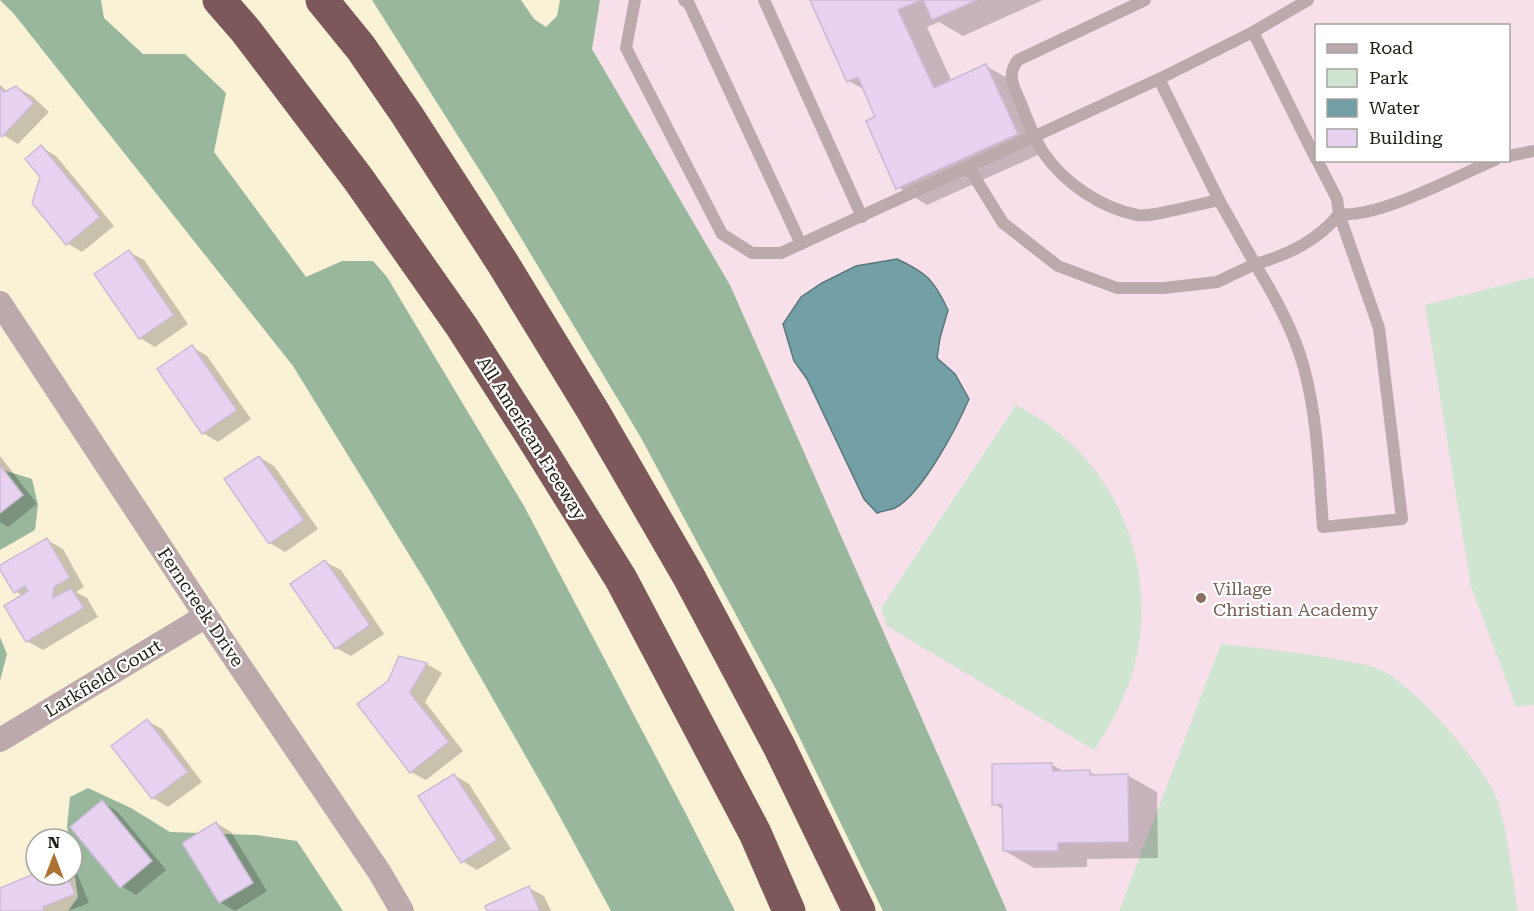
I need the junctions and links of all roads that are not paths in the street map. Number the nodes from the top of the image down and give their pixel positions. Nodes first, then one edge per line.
1 (219, 0) edge
2 (322, 0) edge
3 (635, 0) edge
4 (684, 0) edge
5 (764, 0) edge
6 (1145, 0) edge
7 (1300, 2) edge
8 (1253, 32) junction
9 (1159, 79) junction
10 (1034, 136) junction
11 (1534, 151) edge
12 (1315, 156) edge
13 (1510, 156) edge
14 (1318, 162) edge
15 (1490, 162) edge
16 (969, 168) junction
17 (1219, 200) junction
18 (1339, 214) junction
19 (862, 217) junction
20 (801, 244) junction
21 (1255, 264) junction
22 (0, 303) edge
23 (206, 616) junction
24 (0, 740) edge
25 (402, 911) edge
26 (789, 911) edge
27 (859, 911) edge

1 - 26 highway, All American Freeway
2 - 27 highway
3 - 20 lane
4 - 20 lane
5 - 19 lane
6 - 10 lane
7 - 8 lane
8 - 9 lane
8 - 12 lane
9 - 10 lane
9 - 17 lane
10 - 16 lane
10 - 17 lane
11 - 13 lane
14 - 18 lane
15 - 18 lane
16 - 19 lane
16 - 21 lane
17 - 21 lane
18 - 21 lane
18 - 21 lane
19 - 20 lane
22 - 23 street, Ferncreek Drive
23 - 24 street, Larkfield Court
23 - 25 street, Ferncreek Drive

